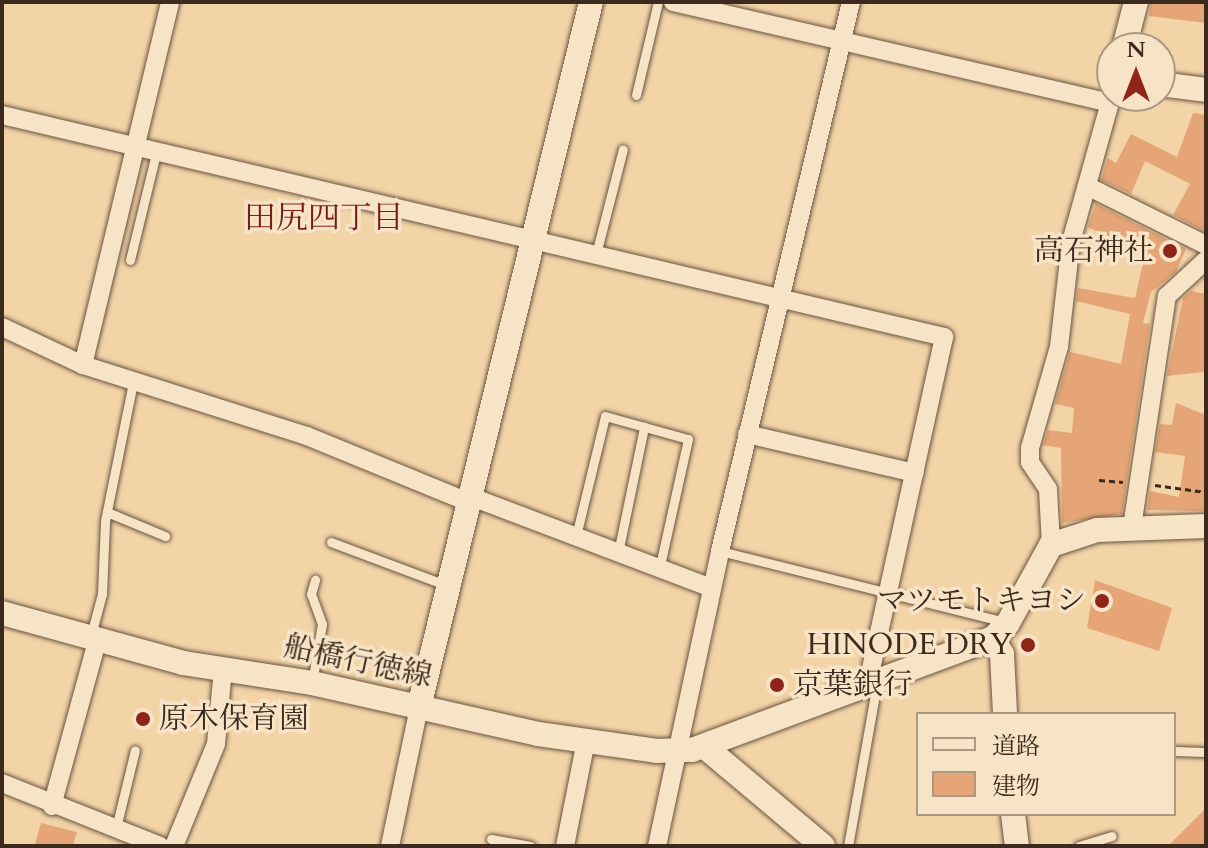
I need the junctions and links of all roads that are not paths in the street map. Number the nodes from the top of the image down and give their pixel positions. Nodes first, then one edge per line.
1 (170, 2) edge
2 (591, 2) edge
3 (658, 2) edge
4 (673, 2) edge
5 (851, 2) edge
6 (1136, 2) edge
7 (1128, 32) edge
8 (841, 42) junction
9 (1176, 86) edge
10 (1206, 90) edge
11 (636, 95) dead end
12 (1096, 96) edge
13 (1107, 112) edge
14 (2, 115) edge
15 (135, 146) junction
16 (623, 149) dead end
17 (156, 153) junction
18 (1087, 186) junction
19 (533, 240) junction
20 (1206, 245) edge
21 (596, 254) junction
22 (130, 260) dead end
23 (1206, 260) edge
24 (782, 301) junction
25 (2, 327) edge
26 (83, 365) junction
27 (133, 382) junction
28 (644, 427) junction
29 (747, 434) junction
30 (915, 473) junction
31 (471, 500) junction
32 (107, 512) junction
33 (1206, 526) edge
34 (1132, 527) junction
35 (577, 532) junction
36 (165, 536) dead end
37 (331, 542) dead end
38 (1051, 545) junction
39 (619, 548) junction
40 (720, 551) junction
41 (660, 565) junction
42 (315, 580) dead end
43 (448, 586) junction
44 (711, 588) junction
45 (889, 590) junction
46 (2, 613) edge
47 (1001, 630) junction
48 (94, 636) junction
49 (223, 669) junction
50 (312, 683) junction
51 (873, 683) junction
52 (419, 707) junction
53 (1005, 712) edge
54 (586, 741) junction
55 (705, 747) junction
56 (135, 750) dead end
57 (676, 751) junction
58 (1176, 751) edge
59 (1206, 752) edge
60 (2, 783) edge
61 (52, 806) junction
62 (1013, 816) edge
63 (115, 832) junction
64 (1111, 836) dead end
65 (491, 839) dead end
66 (160, 846) edge
67 (174, 846) edge
68 (390, 846) edge
69 (530, 846) edge
70 (565, 846) edge
71 (657, 846) edge
72 (823, 846) edge
73 (848, 846) edge
74 (1017, 846) edge
75 (1079, 846) edge

1 - 15 street
2 - 19 main road
3 - 11 lane
4 - 8 street
5 - 8 street
6 - 7 main road
8 - 12 street
8 - 24 street
9 - 10 main road
13 - 18 street
14 - 15 street
15 - 17 street
15 - 26 street
16 - 21 lane
17 - 19 street
17 - 22 lane
18 - 20 street
18 - 38 street
19 - 21 street
19 - 31 main road
21 - 24 street
23 - 34 street
24 - 29 street
24 - 30 street
25 - 26 street
26 - 27 street
27 - 31 street
27 - 32 lane
28 - 35 lane
28 - 39 lane
28 - 41 lane
29 - 30 street
29 - 40 street
30 - 45 street
31 - 35 street
31 - 43 main road
32 - 36 lane
32 - 48 lane
33 - 34 main road
34 - 38 main road
35 - 39 street
37 - 43 lane
38 - 47 main road
39 - 41 street
40 - 44 street
40 - 45 lane
41 - 44 street
42 - 50 lane
43 - 52 main road
44 - 57 street
45 - 47 lane
45 - 51 street
46 - 48 main road, 船橋行徳線
47 - 51 main road, 船橋行徳線
47 - 53 main road
48 - 49 main road, 船橋行徳線
48 - 61 street
49 - 50 main road, 船橋行徳線
49 - 67 street
50 - 52 main road, 船橋行徳線
51 - 55 main road, 船橋行徳線
51 - 73 lane
52 - 54 main road, 船橋行徳線
52 - 68 street
54 - 57 main road, 船橋行徳線
54 - 70 street
55 - 57 main road, 船橋行徳線
55 - 72 main road
56 - 63 lane
57 - 71 street
58 - 59 lane
60 - 61 street
61 - 63 street
62 - 74 main road
63 - 66 street
64 - 75 lane
65 - 69 lane

